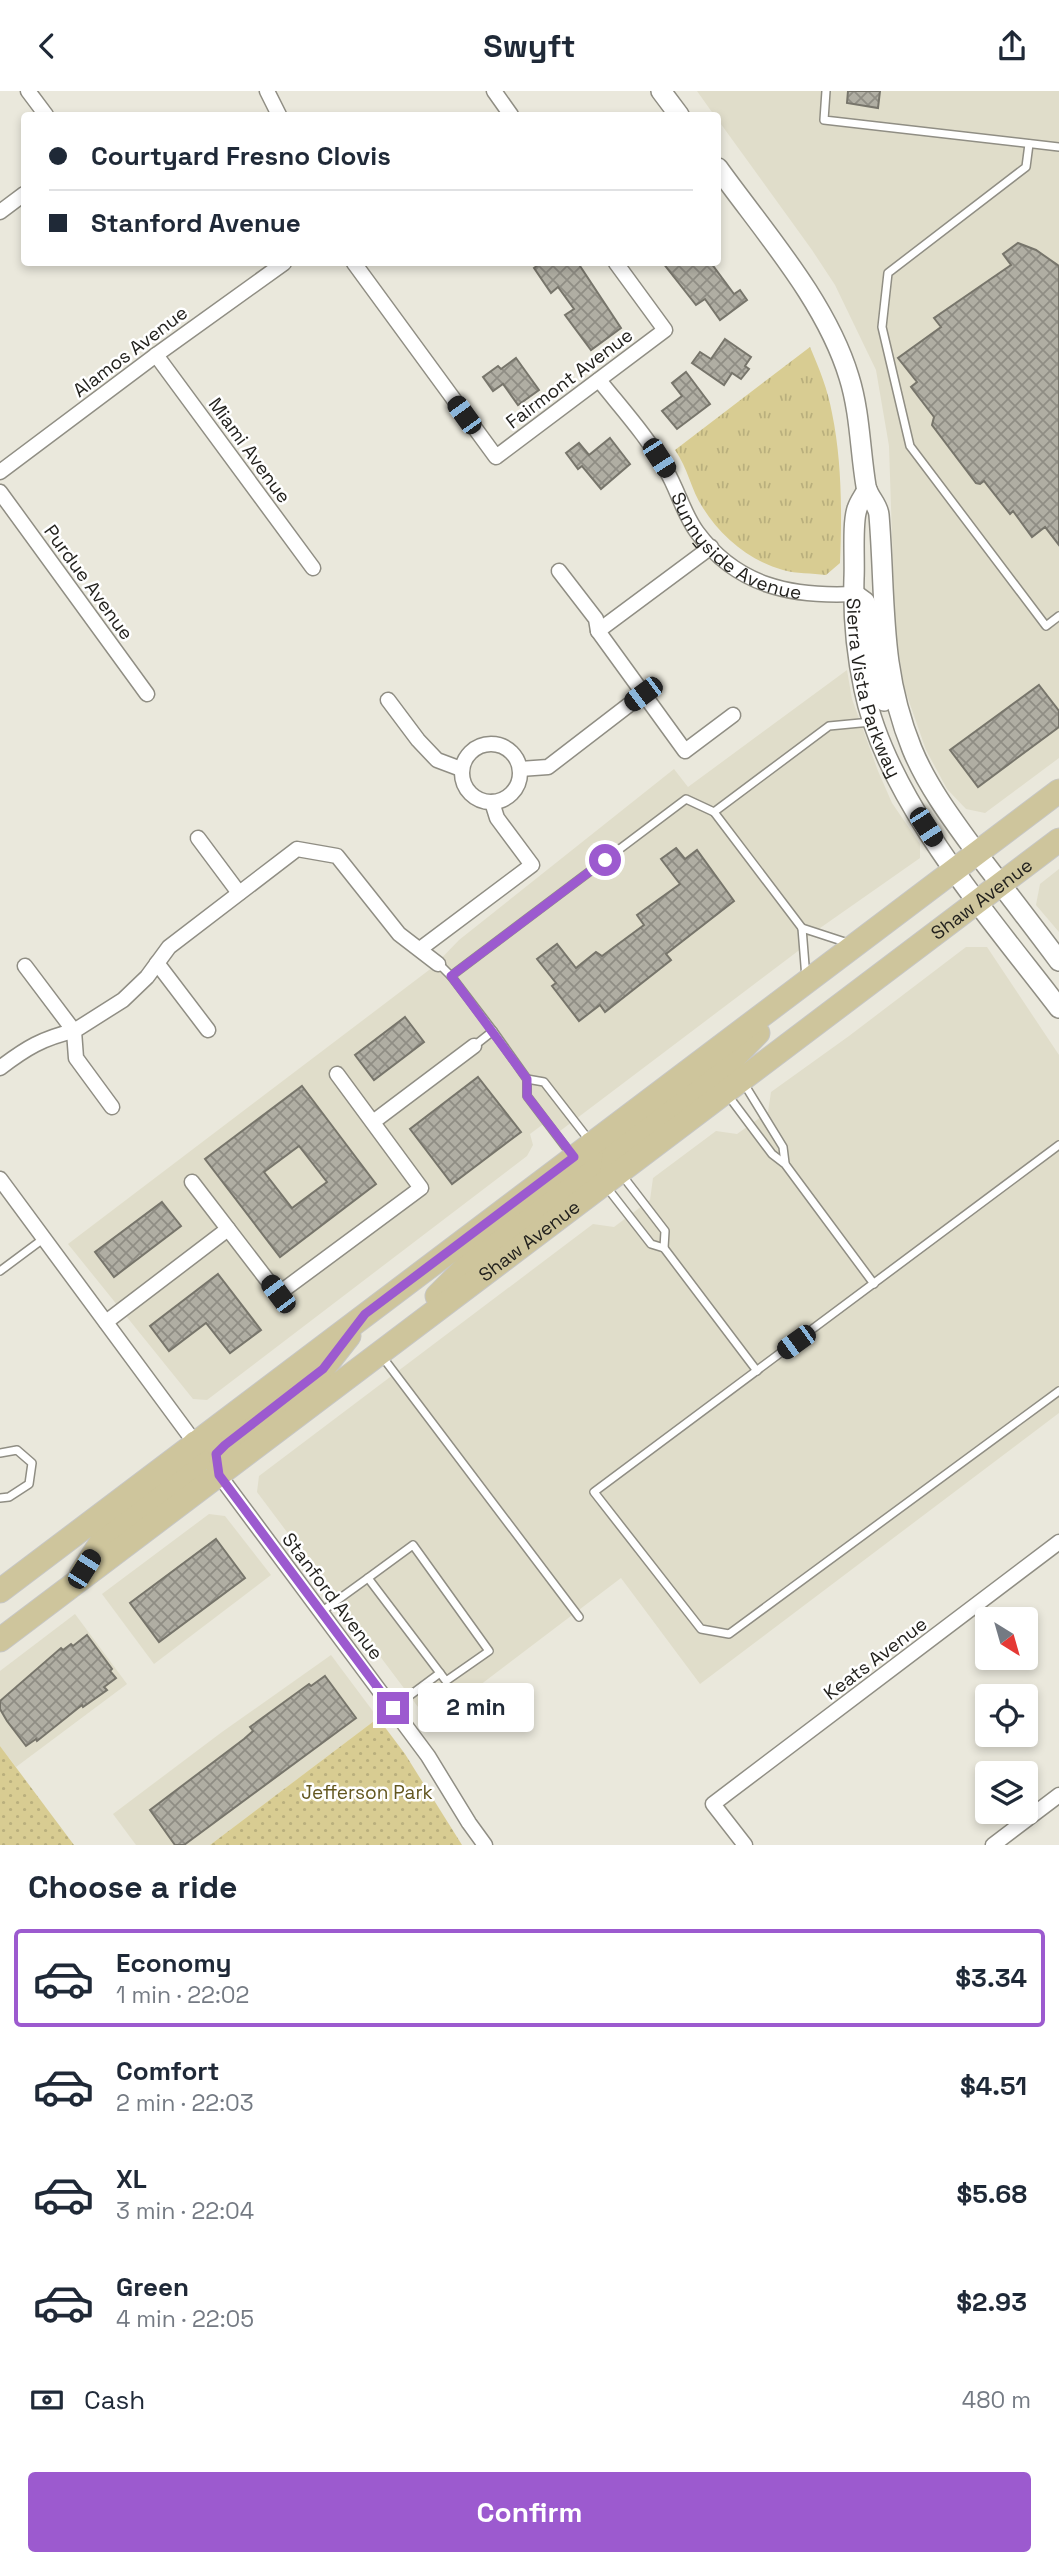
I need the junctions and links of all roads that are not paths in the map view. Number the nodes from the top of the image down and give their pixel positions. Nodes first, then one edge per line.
1 (28, 91) edge
2 (267, 91) edge
3 (494, 91) edge
4 (662, 91) edge
5 (826, 91) edge
6 (44, 112) edge
7 (278, 112) edge
8 (509, 112) edge
9 (677, 112) edge
10 (1029, 144) junction
11 (1059, 147) edge
12 (721, 172) edge
13 (21, 196) edge
14 (0, 212) edge
15 (280, 266) edge
16 (356, 266) edge
17 (619, 266) edge
18 (156, 355) junction
19 (598, 380) junction
20 (0, 472) edge
21 (867, 490) junction
22 (0, 492) edge
23 (711, 547) junction
24 (313, 568) dead end
25 (559, 571) dead end
26 (854, 594) junction
27 (1059, 616) edge
28 (598, 631) junction
29 (147, 694) dead end
30 (643, 694) junction
31 (388, 700) dead end
32 (733, 715) dead end
33 (874, 721) junction
34 (913, 750) junction
35 (461, 769) junction
36 (520, 769) junction
37 (1059, 791) edge
38 (492, 802) junction
39 (714, 812) junction
40 (198, 838) dead end
41 (1059, 840) edge
42 (977, 853) junction
43 (955, 869) junction
44 (1001, 885) junction
45 (239, 893) junction
46 (978, 901) junction
47 (802, 928) junction
48 (855, 946) junction
49 (420, 949) junction
50 (1059, 961) edge
51 (157, 963) junction
52 (438, 964) joint
53 (25, 966) dead end
54 (451, 976) junction
55 (806, 982) junction
56 (1059, 1008) edge
57 (208, 1030) dead end
58 (75, 1031) junction
59 (493, 1031) junction
60 (474, 1046) joint
61 (0, 1068) edge
62 (337, 1074) dead end
63 (527, 1079) junction
64 (734, 1087) junction
65 (113, 1107) dead end
66 (373, 1122) junction
67 (1059, 1145) edge
68 (583, 1150) junction
69 (785, 1164) junction
70 (0, 1179) edge
71 (612, 1179) junction
72 (192, 1182) dead end
73 (228, 1230) junction
74 (44, 1238) junction
75 (664, 1248) junction
76 (0, 1270) edge
77 (874, 1284) junction
78 (365, 1314) junction
79 (106, 1322) junction
80 (381, 1353) junction
81 (757, 1371) junction
82 (1059, 1391) edge
83 (195, 1443) junction
84 (0, 1453) edge
85 (219, 1475) junction
86 (0, 1498) edge
87 (1059, 1542) edge
88 (368, 1578) junction
89 (5, 1582) edge
90 (74, 1585) junction
91 (321, 1612) junction
92 (579, 1617) dead end
93 (0, 1640) edge
94 (440, 1673) junction
95 (393, 1708) junction
96 (1059, 1795) edge
97 (485, 1845) edge
98 (745, 1845) edge
99 (993, 1845) edge

1 - 6 street
2 - 7 street
3 - 8 street
4 - 9 main road
5 - 10 lane
10 - 11 lane
10 - 27 lane
12 - 21 main road, Sierra Vista Parkway
13 - 14 street
15 - 18 street, Alamos Avenue
16 - 19 street, Fairmont Avenue
17 - 19 street, Fairmont Avenue
18 - 20 street, Alamos Avenue
18 - 24 street, Miami Avenue
19 - 23 street, Sunnyside Avenue
21 - 26 main road, Sierra Vista Parkway
21 - 34 main road, Sierra Vista Parkway
22 - 29 street, Purdue Avenue
23 - 26 street, Sunnyside Avenue
23 - 28 street
25 - 28 street
26 - 33 main road, Sierra Vista Parkway
26 - 34 main road
28 - 30 street
30 - 32 street
30 - 36 street
31 - 35 street
33 - 39 lane
33 - 43 main road, Sierra Vista Parkway
34 - 42 main road, Sierra Vista Parkway
35 - 36 street
35 - 38 street
36 - 38 street
37 - 42 main road, Shaw Avenue
38 - 49 street
39 - 47 lane
39 - 54 lane
40 - 45 street
41 - 44 main road, Shaw Avenue
42 - 43 main road, Shaw Avenue
42 - 44 main road
43 - 46 main road
43 - 48 main road, Shaw Avenue
44 - 46 main road, Shaw Avenue
44 - 50 main road
45 - 49 street
45 - 51 street
46 - 56 main road
46 - 64 main road, Shaw Avenue
47 - 48 lane
47 - 55 lane
48 - 55 main road, Shaw Avenue
49 - 52 street
51 - 57 street
51 - 58 street
52 - 54 lane
53 - 58 street
54 - 59 lane
55 - 68 main road, Shaw Avenue
55 - 71 main road
58 - 61 street
58 - 65 street
59 - 60 lane
59 - 63 lane
60 - 66 street
62 - 66 street
63 - 68 lane
63 - 68 lane
64 - 69 lane
64 - 69 lane
64 - 71 main road, Shaw Avenue
66 - 73 street
67 - 77 lane
68 - 78 main road, Shaw Avenue
68 - 80 main road
69 - 77 lane
70 - 74 street
71 - 75 lane
71 - 75 lane
71 - 80 main road, Shaw Avenue
72 - 73 street
73 - 79 street
74 - 76 lane
74 - 79 street
75 - 81 lane
77 - 81 lane
78 - 83 main road, Shaw Avenue
78 - 85 main road
79 - 83 street
80 - 85 main road, Shaw Avenue
80 - 92 lane
81 - 82 lane
83 - 89 main road, Shaw Avenue
83 - 90 main road
84 - 86 lane
85 - 90 main road, Shaw Avenue
85 - 91 street, Stanford Avenue
87 - 98 street, Keats Avenue
88 - 91 lane
88 - 94 lane
88 - 94 lane
90 - 93 main road, Shaw Avenue
91 - 95 street, Stanford Avenue
94 - 95 lane
95 - 97 street, Stanford Avenue
96 - 99 street

